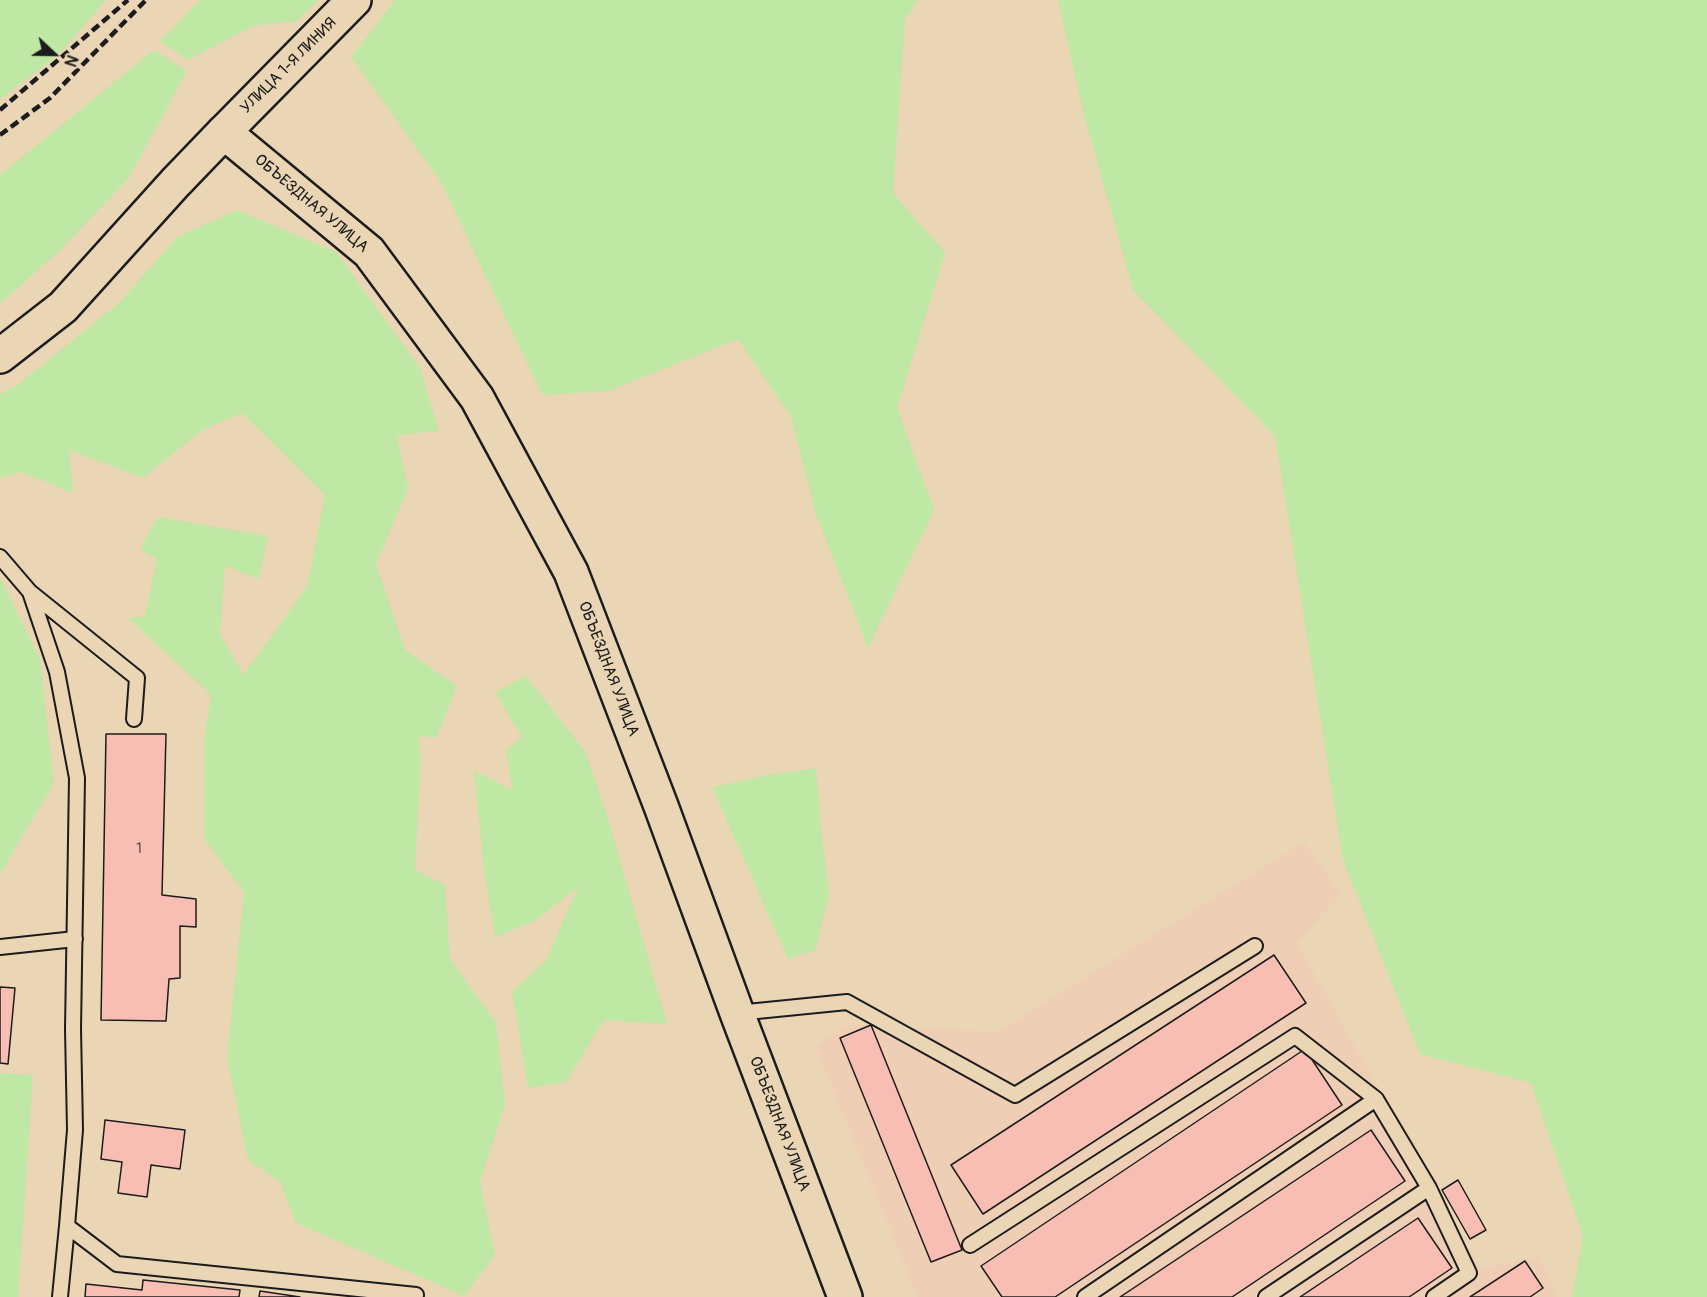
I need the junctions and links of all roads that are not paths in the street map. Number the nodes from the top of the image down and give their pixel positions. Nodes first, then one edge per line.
1 (354, 0) edge
2 (224, 132) junction
3 (0, 356) edge
4 (0, 557) edge
5 (30, 592) junction
6 (134, 719) dead end
7 (75, 939) junction
8 (1255, 946) dead end
9 (0, 947) edge
10 (737, 1013) junction
11 (1376, 1099) junction
12 (1429, 1188) junction
13 (67, 1226) junction
14 (970, 1245) dead end
15 (416, 1295) dead end
16 (60, 1297) edge
17 (845, 1297) edge
18 (1085, 1297) edge
19 (1266, 1297) edge
20 (1434, 1297) edge

1 - 2 main road, УЛИЦА 1-Я ЛИНИЯ
2 - 3 main road, УЛИЦА 1-Я ЛИНИЯ
2 - 10 main road, ОБЪЕЗДНАЯ УЛИЦА
4 - 5 lane
5 - 6 lane
5 - 7 lane
7 - 9 lane
7 - 13 lane
8 - 10 lane
10 - 17 main road, ОБЪЕЗДНАЯ УЛИЦА
11 - 12 lane
11 - 14 lane
11 - 18 lane
12 - 19 lane
12 - 20 lane
13 - 15 lane
13 - 16 lane

